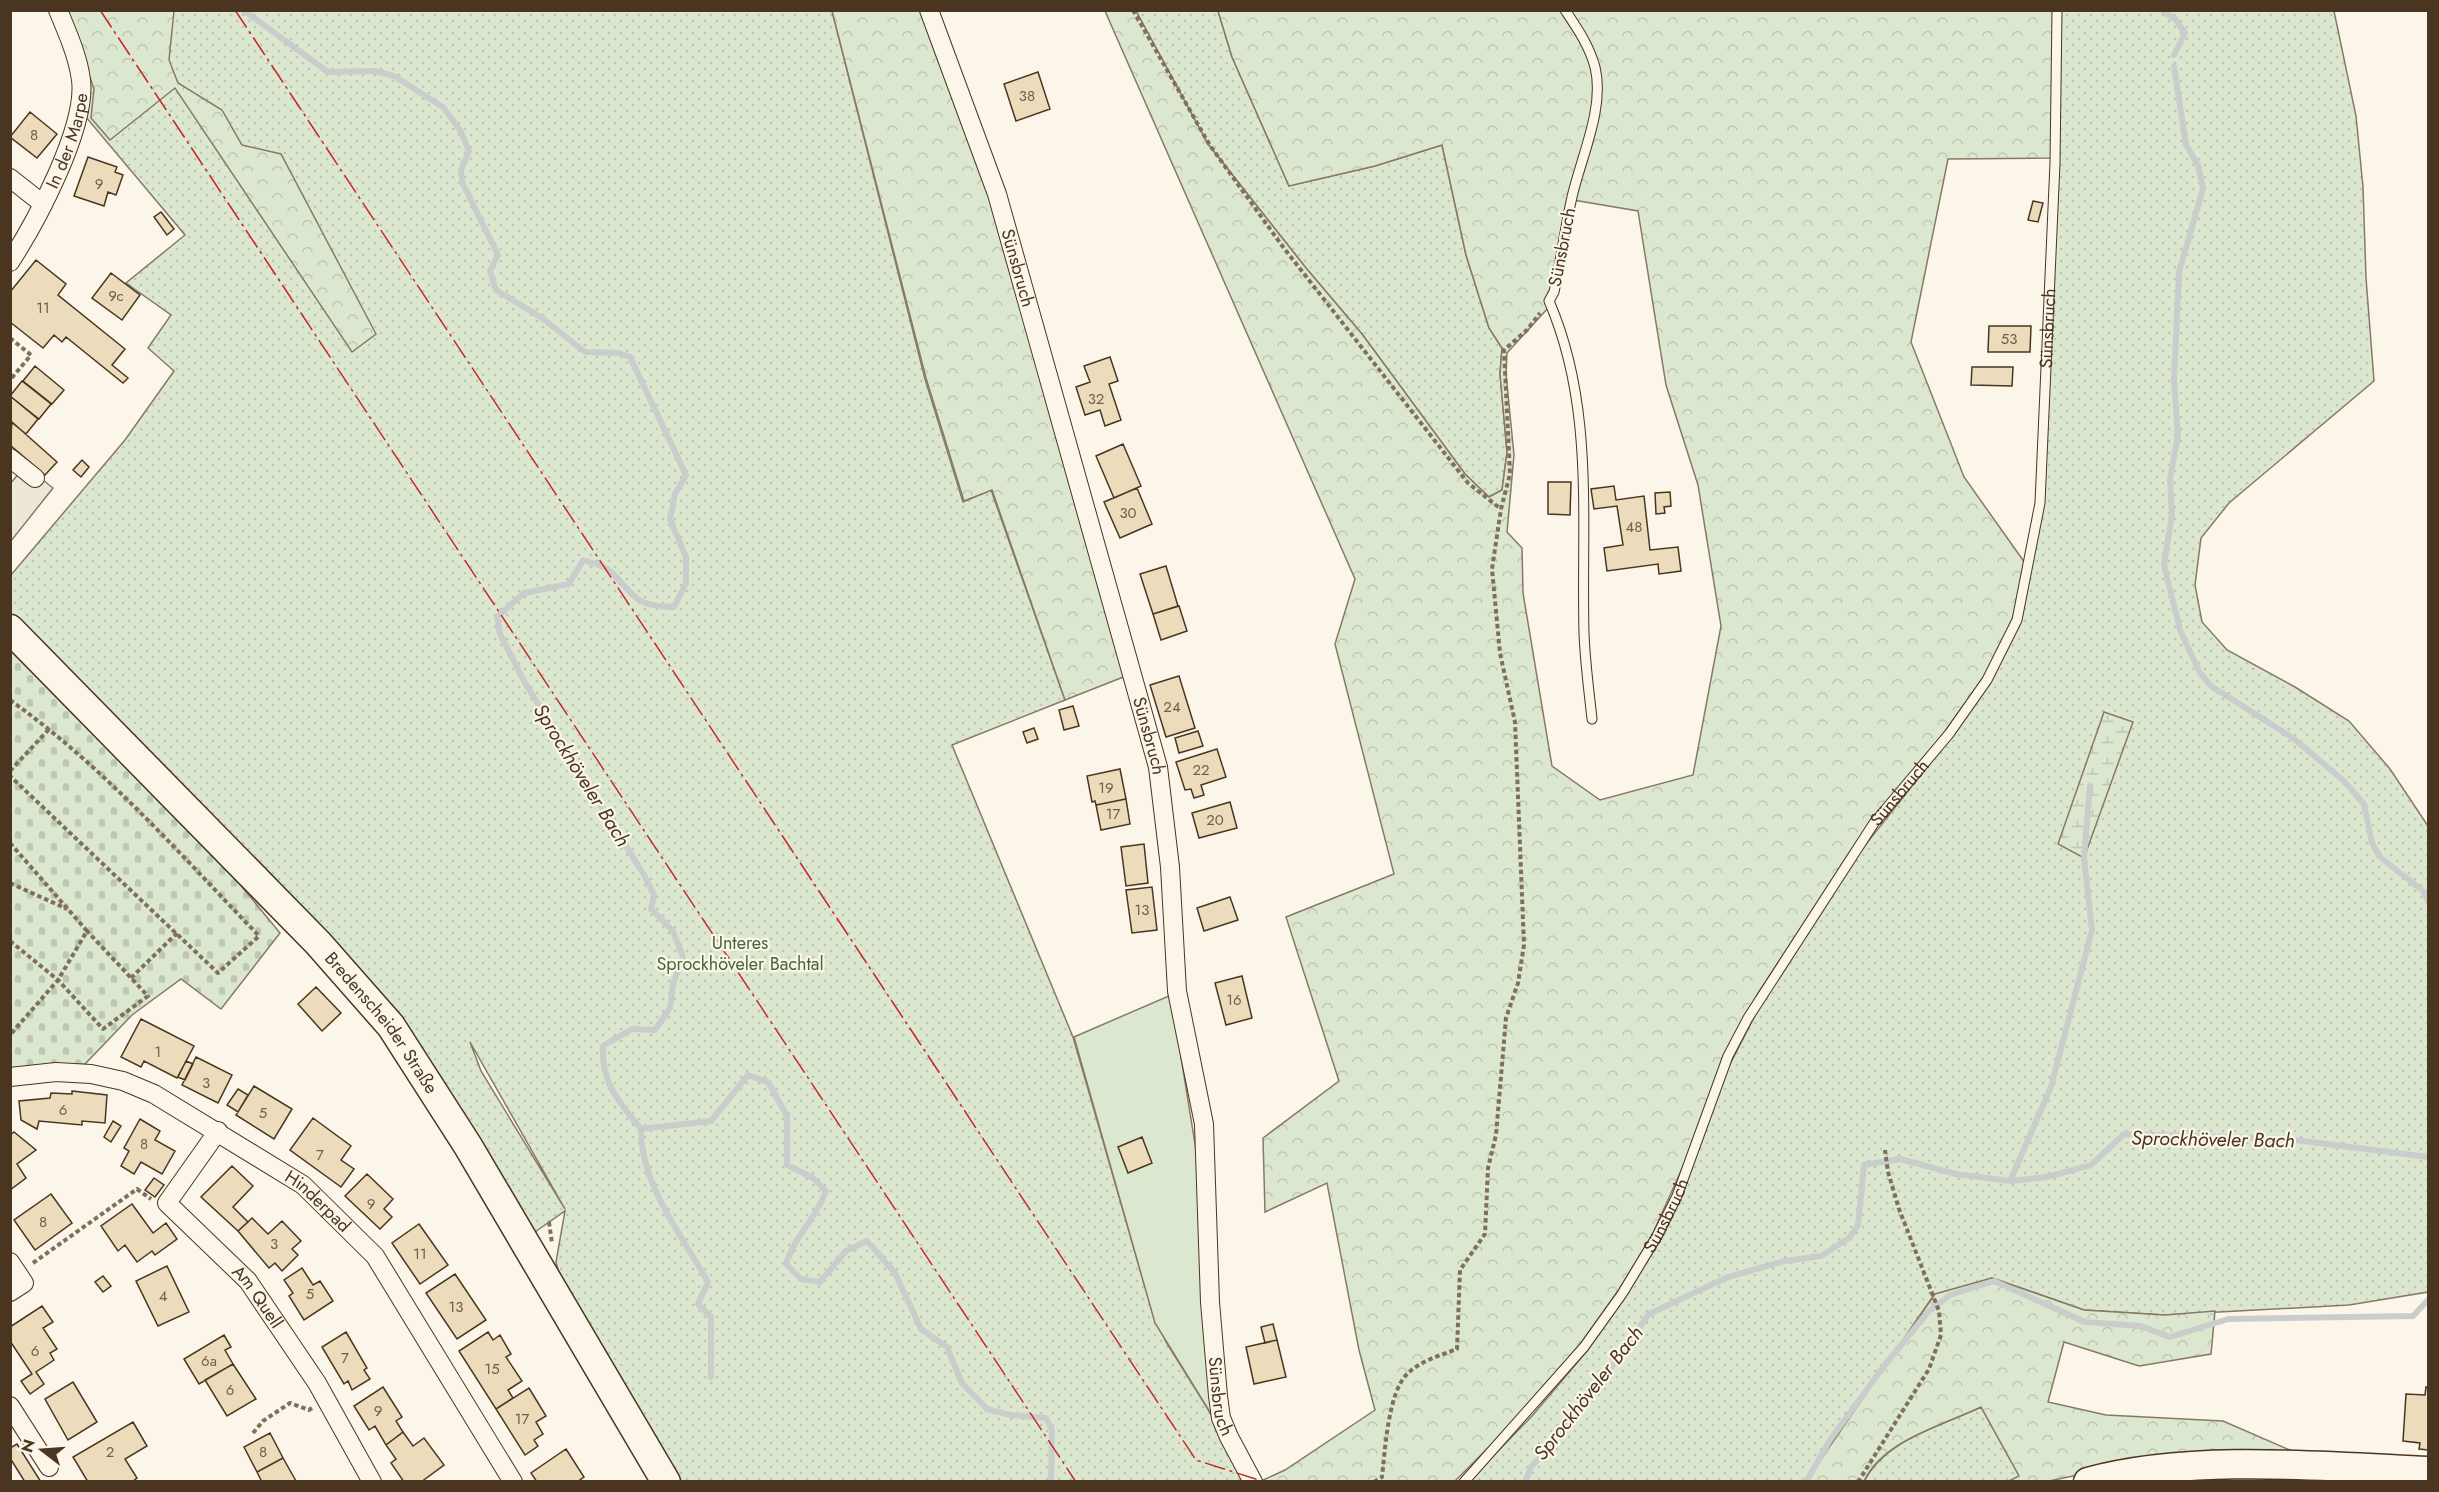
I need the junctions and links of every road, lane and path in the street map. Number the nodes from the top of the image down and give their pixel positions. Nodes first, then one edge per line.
1 (58, 10) edge
2 (929, 10) edge
3 (1133, 10) edge
4 (1565, 10) edge
5 (2056, 10) edge
6 (10, 178) edge
7 (43, 204) junction
8 (10, 262) edge
9 (1549, 301) junction
10 (10, 338) edge
11 (10, 380) edge
12 (10, 458) edge
13 (35, 478) dead end
14 (1501, 509) junction
15 (10, 629) edge
16 (10, 700) edge
17 (1592, 719) dead end
18 (50, 728) junction
19 (10, 773) edge
20 (10, 843) edge
21 (10, 883) edge
22 (70, 911) junction
23 (87, 930) junction
24 (177, 933) junction
25 (10, 941) edge
26 (131, 978) junction
27 (58, 980) junction
28 (10, 1035) edge
29 (10, 1077) edge
30 (218, 1131) junction
31 (1885, 1150) dead end
32 (138, 1189) dead end
33 (10, 1262) edge
34 (35, 1262) dead end
35 (10, 1292) edge
36 (327, 1399) junction
37 (10, 1406) edge
38 (254, 1433) dead end
39 (49, 1467) dead end
40 (2428, 1471) edge
41 (372, 1482) edge
42 (513, 1482) edge
43 (666, 1482) edge
44 (1253, 1482) edge
45 (1374, 1482) edge
46 (1464, 1482) edge
47 (1858, 1482) edge
48 (2088, 1482) edge

1 - 7 street, In der Marpe
2 - 44 street, Sünsbruch
3 - 14 path
4 - 9 lane, Sünsbruch
5 - 46 lane, Sünsbruch
6 - 7 street
7 - 8 street, In der Marpe
9 - 14 path, Sünsbruch
9 - 17 lane
10 - 11 path
12 - 13 street
14 - 45 path, Sünsbruch
15 - 43 main road, Bredenscheider Straße
16 - 18 path
18 - 19 path
18 - 24 path
19 - 24 path
20 - 22 path
21 - 22 path
22 - 23 path
23 - 26 path
23 - 27 path
24 - 26 path
25 - 27 path
26 - 27 path
27 - 28 path
29 - 30 street, Hinderpad
30 - 36 street, Am Quell
30 - 42 street, Hinderpad
31 - 47 path
32 - 34 path
33 - 35 street
36 - 38 path
36 - 41 street, Am Quell
37 - 39 street
40 - 48 main road

